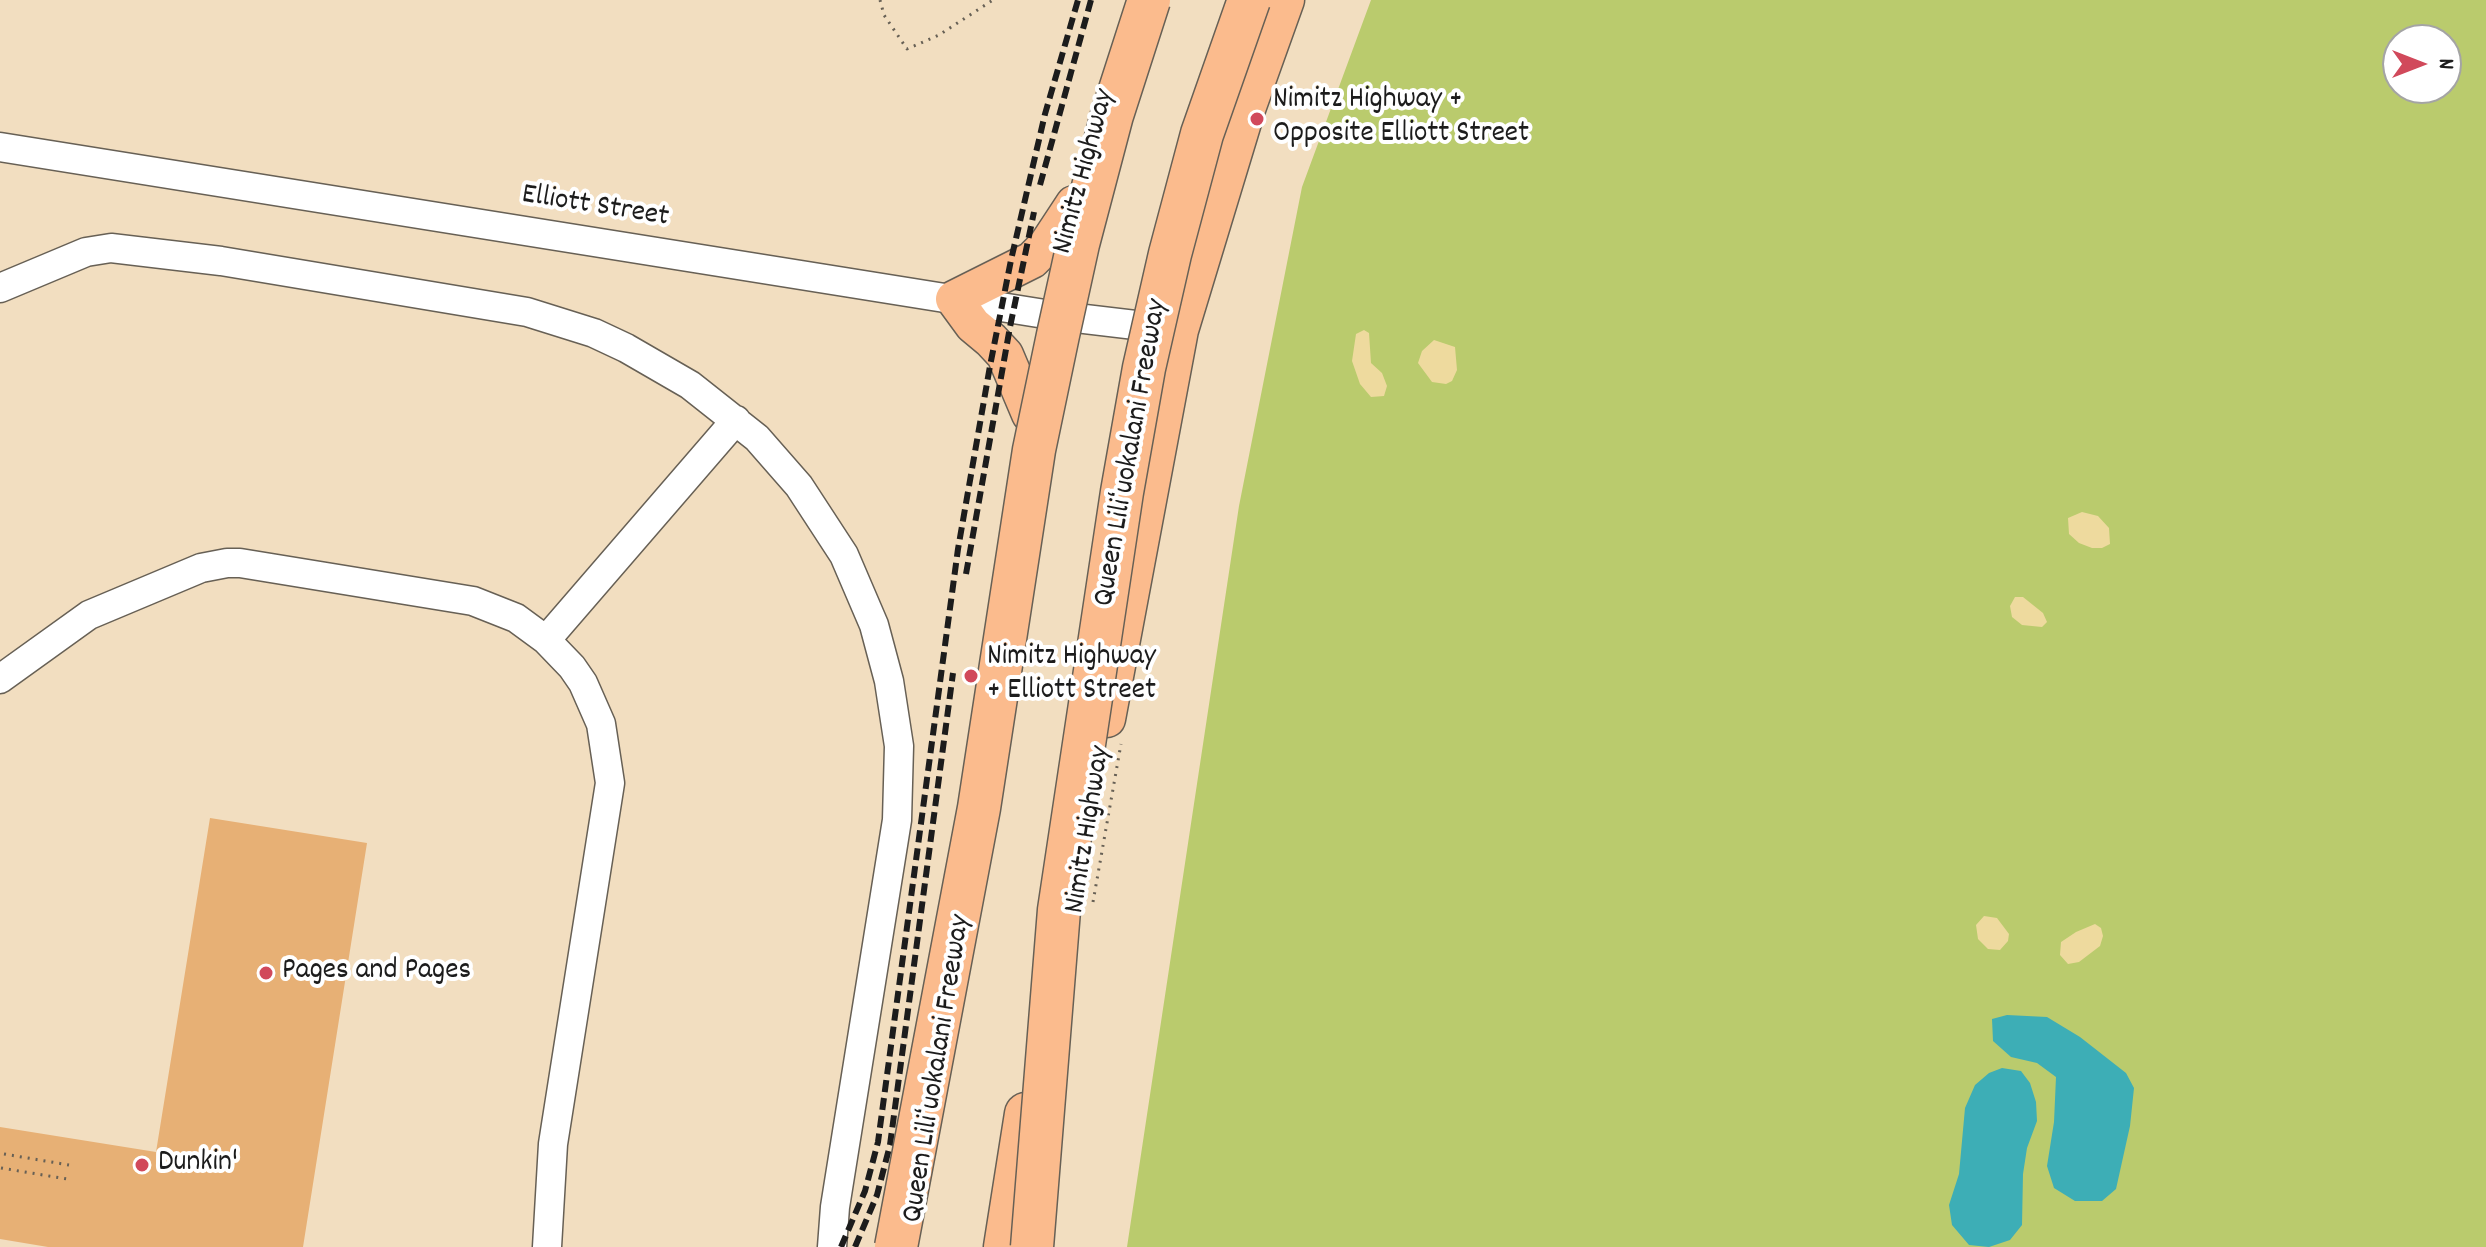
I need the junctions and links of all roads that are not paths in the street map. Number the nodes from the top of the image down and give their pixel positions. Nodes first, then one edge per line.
1 (1136, 0) edge
2 (1149, 0) edge
3 (1249, 0) edge
4 (1286, 0) edge
5 (0, 147) edge
6 (1074, 204) junction
7 (0, 288) edge
8 (954, 299) junction
9 (1051, 315) junction
10 (1180, 330) junction
11 (1030, 414) junction
12 (736, 420) junction
13 (546, 640) junction
14 (0, 679) edge
15 (979, 808) junction
16 (1059, 910) junction
17 (547, 1247) edge
18 (832, 1247) edge
19 (898, 1247) edge
20 (911, 1247) edge
21 (1005, 1247) edge
22 (1022, 1247) edge
23 (1032, 1247) edge

1 - 6 main road, Nimitz Highway
2 - 15 highway, Queen Liliʻuokalani Freeway, bridge
3 - 16 highway, Queen Liliʻuokalani Freeway, bridge
4 - 10 main road, Nimitz Highway
5 - 8 street, Elliott Street
6 - 8 main road
6 - 9 main road, Nimitz Highway
7 - 12 street
8 - 9 street, Elliott Street
8 - 11 main road
9 - 10 street, Elliott Street
9 - 11 main road, Nimitz Highway
10 - 22 main road, Nimitz Highway
11 - 19 main road, Nimitz Highway
12 - 13 street
12 - 18 street
13 - 14 street
13 - 17 street
15 - 19 highway, bridge
15 - 20 highway, Queen Liliʻuokalani Freeway, bridge
16 - 21 highway, Queen Liliʻuokalani Freeway, bridge
16 - 23 highway, bridge

